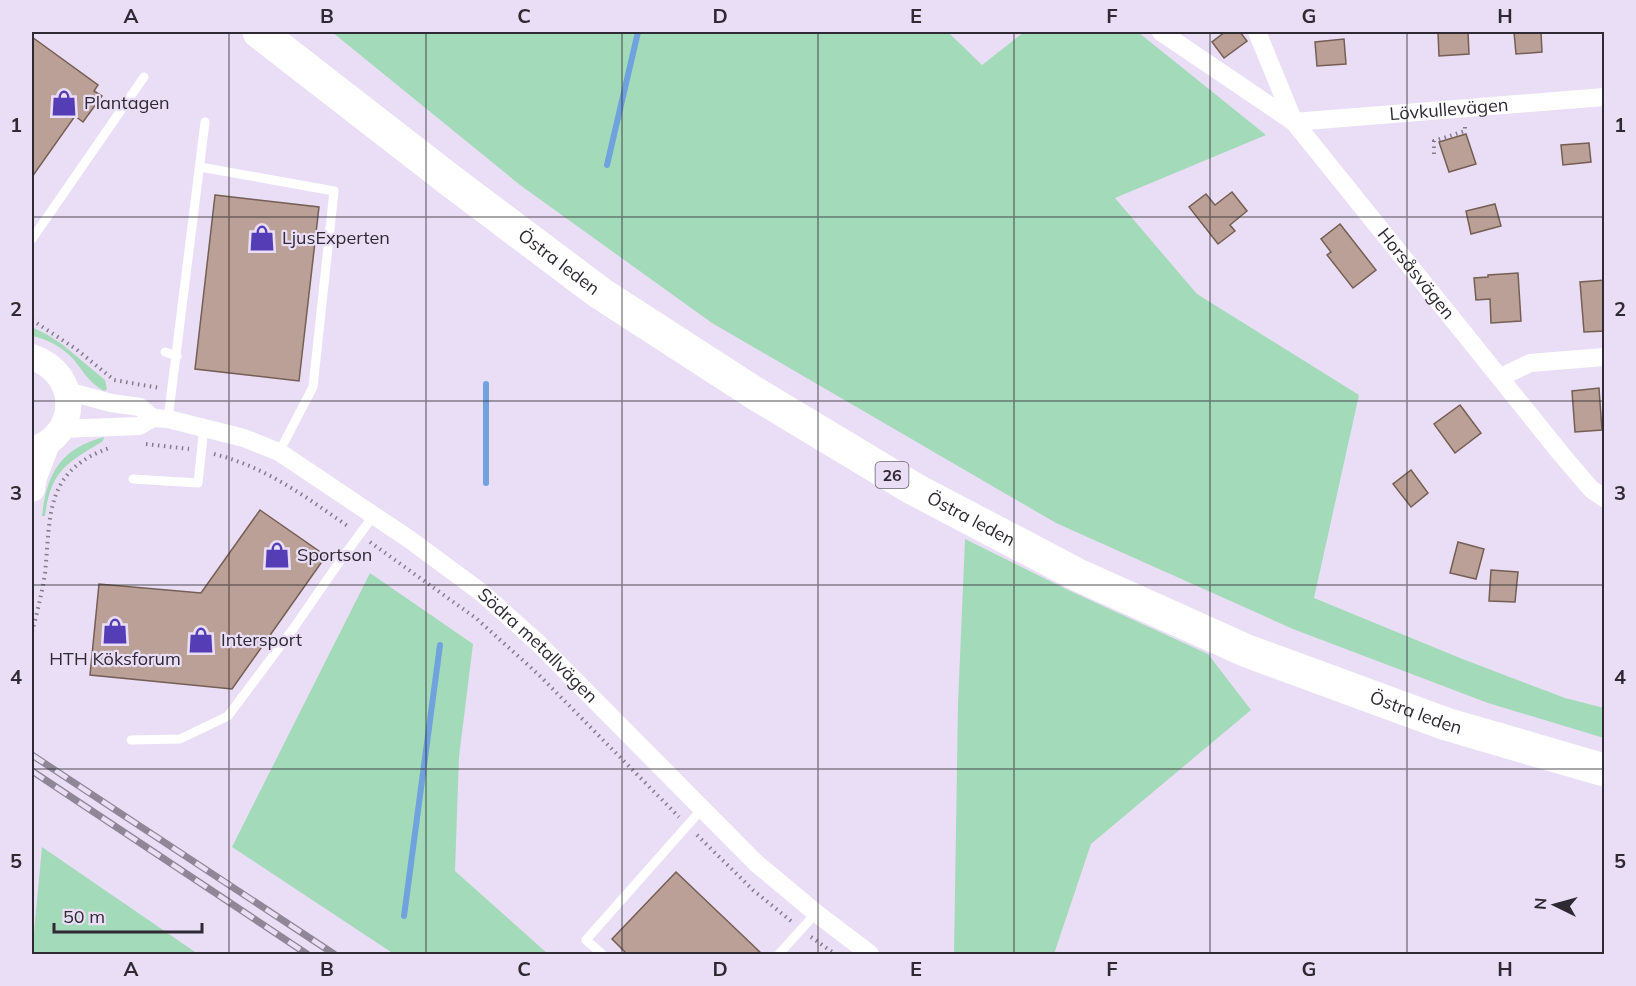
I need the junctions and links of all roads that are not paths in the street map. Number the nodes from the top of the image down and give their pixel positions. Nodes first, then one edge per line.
1 (259, 32) edge
2 (1161, 32) edge
3 (1257, 32) edge
4 (144, 77) dead end
5 (1605, 97) edge
6 (205, 122) dead end
7 (1294, 122) junction
8 (200, 167) junction
9 (32, 239) edge
10 (165, 352) dead end
11 (35, 356) edge
12 (177, 356) junction
13 (1605, 357) edge
14 (1501, 377) junction
15 (67, 391) junction
16 (161, 419) junction
17 (204, 428) junction
18 (47, 441) edge
19 (279, 452) junction
20 (133, 479) dead end
21 (32, 489) edge
22 (1605, 498) edge
23 (374, 515) junction
24 (131, 740) dead end
25 (1605, 770) edge
26 (702, 809) junction
27 (816, 913) junction
28 (602, 954) edge
29 (779, 954) edge
30 (870, 954) edge

1 - 25 highway, Östra leden / 26
2 - 7 street
3 - 7 street, Horsåsvägen
4 - 9 lane
5 - 7 street, Lövkullevägen
6 - 8 lane
7 - 14 street, Horsåsvägen
8 - 12 lane
8 - 19 lane
10 - 12 lane
11 - 15 street
12 - 16 lane
13 - 14 street
14 - 22 street, Horsåsvägen
15 - 16 street, Södra metallvägen
15 - 18 street
16 - 17 street, Södra metallvägen
16 - 18 street
17 - 19 street, Södra metallvägen
17 - 20 lane
18 - 21 street
19 - 23 street, Södra metallvägen
23 - 24 lane
23 - 26 street, Södra metallvägen
26 - 27 street, Södra metallvägen
26 - 28 lane
27 - 29 lane
27 - 30 street, Södra metallvägen

